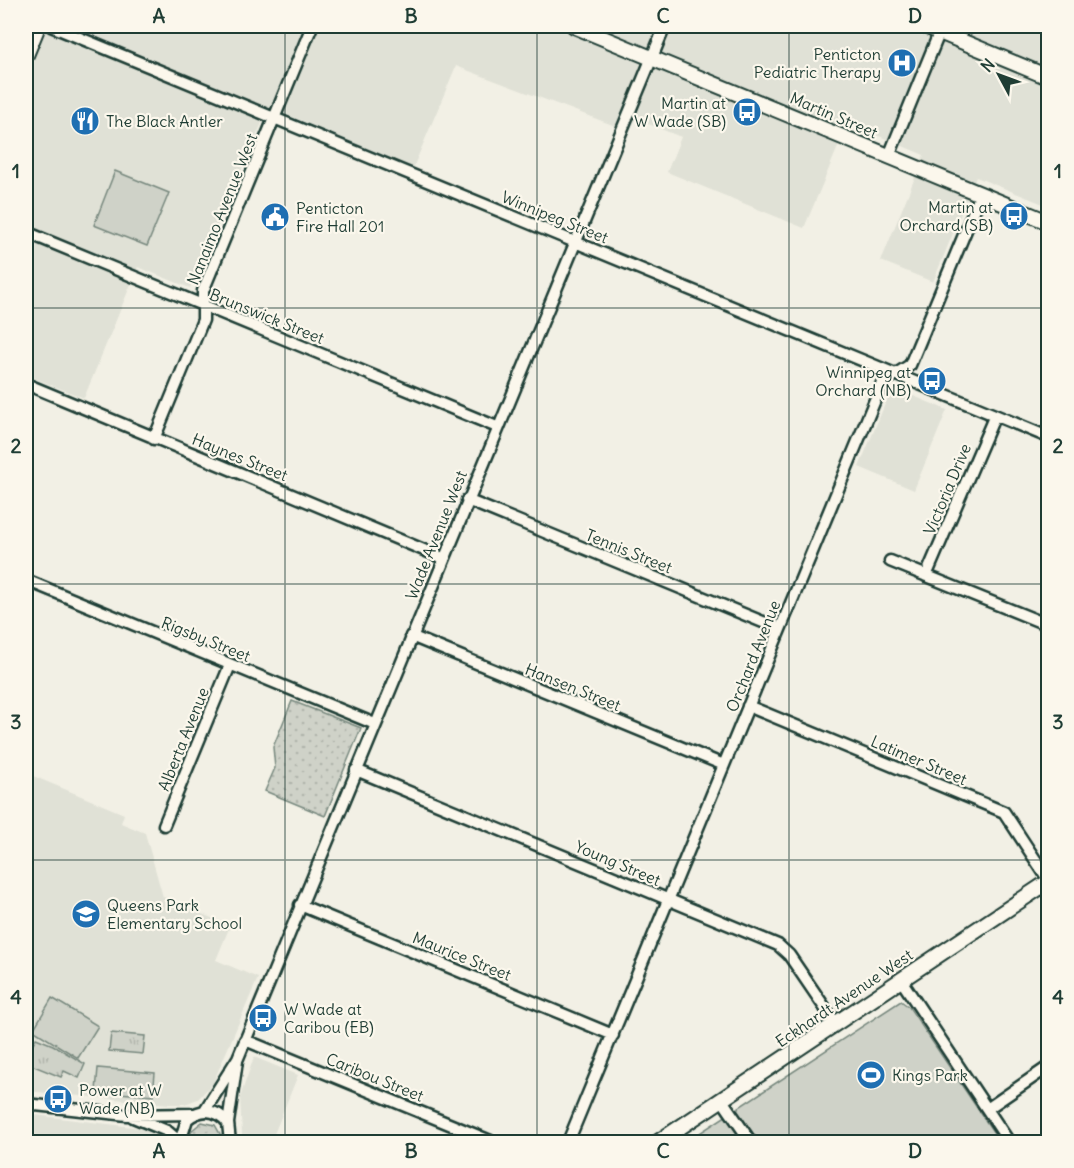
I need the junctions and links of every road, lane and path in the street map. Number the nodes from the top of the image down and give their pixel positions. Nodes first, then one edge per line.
1 (38, 26) edge
2 (51, 26) edge
3 (312, 26) edge
4 (574, 26) edge
5 (665, 26) edge
6 (925, 26) edge
7 (941, 29) edge
8 (26, 55) edge
9 (652, 57) junction
10 (1048, 77) edge
11 (275, 117) junction
12 (889, 156) junction
13 (981, 194) junction
14 (1048, 222) edge
15 (26, 232) edge
16 (576, 242) junction
17 (204, 306) junction
18 (897, 374) junction
19 (26, 384) edge
20 (995, 415) junction
21 (497, 427) junction
22 (1048, 437) edge
23 (154, 439) junction
24 (467, 500) junction
25 (443, 558) junction
26 (890, 561) dead end
27 (926, 576) junction
28 (26, 580) edge
29 (1048, 625) edge
30 (780, 629) junction
31 (411, 636) junction
32 (230, 665) junction
33 (748, 706) junction
34 (375, 724) junction
35 (724, 765) junction
36 (356, 770) junction
37 (164, 825) dead end
38 (1048, 880) edge
39 (668, 900) junction
40 (300, 905) junction
41 (901, 980) junction
42 (836, 1024) junction
43 (613, 1035) junction
44 (245, 1040) junction
45 (238, 1058) junction
46 (1048, 1067) edge
47 (722, 1100) junction
48 (26, 1104) edge
49 (987, 1108) junction
50 (199, 1112) junction
51 (127, 1115) junction
52 (231, 1135) edge
53 (180, 1143) edge
54 (493, 1143) edge
55 (568, 1143) edge
56 (658, 1143) edge
57 (751, 1143) edge
58 (1009, 1143) edge

1 - 8 main road
2 - 11 street, Winnipeg Street
3 - 11 street, Nanaimo Avenue West
4 - 9 main road, Martin Street
5 - 9 street, Wade Avenue West
6 - 7 main road
7 - 10 main road
7 - 12 street
9 - 12 main road, Martin Street
9 - 16 street, Wade Avenue West
11 - 16 street, Winnipeg Street
11 - 17 street, Nanaimo Avenue West
12 - 13 main road, Martin Street
13 - 14 main road, Martin Street
13 - 18 street, Orchard Avenue
15 - 17 street, Brunswick Street
16 - 18 street, Winnipeg Street
16 - 21 street, Wade Avenue West
17 - 21 street, Brunswick Street
17 - 23 street, Nanaimo Avenue West
18 - 20 street, Winnipeg Street
18 - 30 street, Orchard Avenue
19 - 23 street, Haynes Street
20 - 22 street, Winnipeg Street
20 - 27 street, Victoria Drive
21 - 24 street, Wade Avenue West
23 - 25 street, Haynes Street
24 - 25 street, Wade Avenue West
24 - 30 street, Tennis Street
25 - 31 street, Wade Avenue West
26 - 27 street
27 - 29 street
28 - 32 street, Rigsby Street
30 - 33 street, Orchard Avenue
31 - 34 street, Wade Avenue West
31 - 35 street, Hansen Street
32 - 34 street, Rigsby Street
32 - 37 street, Alberta Avenue
33 - 35 street, Orchard Avenue
33 - 38 street, Latimer Street
34 - 36 street, Wade Avenue West
35 - 39 street, Orchard Avenue
36 - 39 street, Young Street
36 - 40 street, Wade Avenue West
38 - 41 main road, Eckhardt Avenue West
39 - 42 street, Young Street
39 - 43 street, Orchard Avenue
40 - 43 street, Maurice Street
40 - 44 street, Wade Avenue West
41 - 42 main road, Eckhardt Avenue West
41 - 49 street
42 - 47 main road, Eckhardt Avenue West
43 - 55 street, Orchard Avenue
44 - 45 street, Wade Avenue West
44 - 54 street, Caribou Street
45 - 50 street, Wade Avenue West
45 - 52 street, Wade Avenue West
46 - 49 street
47 - 56 main road, Eckhardt Avenue West
47 - 57 street
48 - 51 street
49 - 58 street
50 - 51 street
50 - 52 street
50 - 53 street, Wade Avenue West
51 - 53 street

